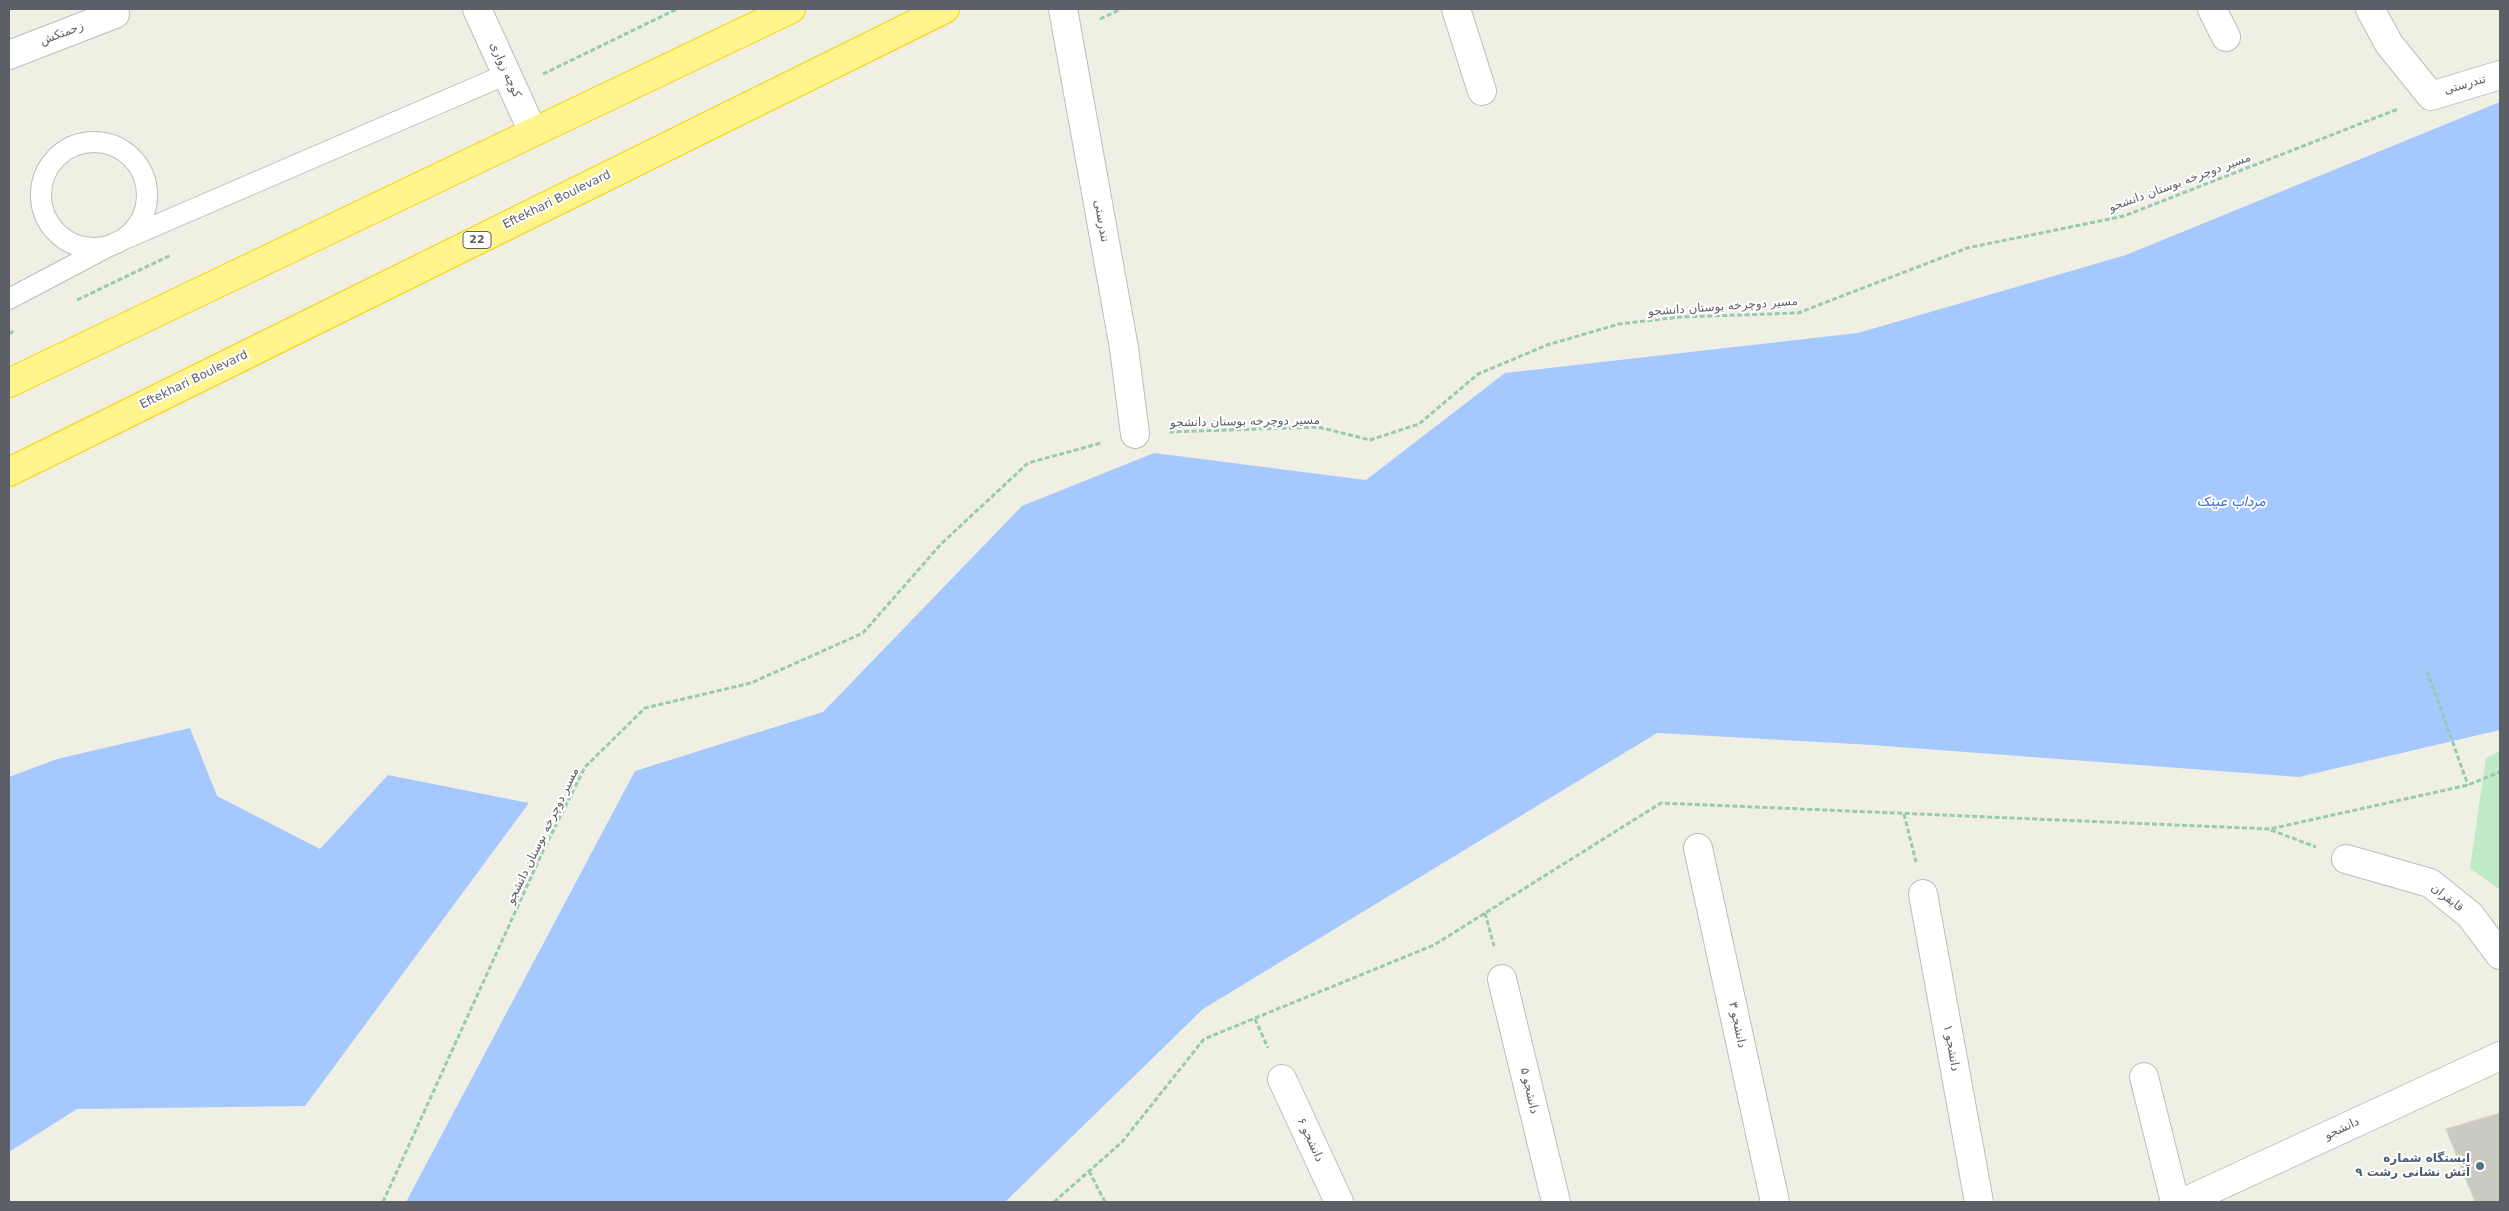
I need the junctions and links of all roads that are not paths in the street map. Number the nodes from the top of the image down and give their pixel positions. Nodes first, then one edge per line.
1 (477, 9) edge
2 (790, 9) edge
3 (945, 9) edge
4 (1063, 9) edge
5 (1456, 9) edge
6 (2212, 9) edge
7 (2370, 9) edge
8 (115, 14) dead end
9 (2226, 37) dead end
10 (9, 55) edge
11 (507, 74) junction
12 (2500, 75) edge
13 (1482, 91) dead end
14 (533, 132) junction
15 (115, 243) junction
16 (9, 299) edge
17 (9, 383) edge
18 (1135, 434) road end
19 (9, 472) edge
20 (1698, 848) dead end
21 (2346, 859) road end
22 (1923, 894) road end
23 (2500, 955) edge
24 (1502, 979) dead end
25 (2500, 1056) edge
26 (2144, 1077) dead end
27 (1282, 1079) dead end
28 (1339, 1202) edge
29 (1556, 1202) edge
30 (1775, 1202) edge
31 (1979, 1202) edge
32 (2175, 1202) edge
33 (2184, 1202) edge

1 - 11 street, کوچه زواری
2 - 14 highway
3 - 19 highway, Eftekhari Boulevard / 22
4 - 18 street, تندرستی
5 - 13 street
6 - 9 street
7 - 12 street, تندرستی
8 - 10 street, زحمتکش
11 - 14 street, کوچه زواری
11 - 15 lane
14 - 17 highway
15 - 15 lane
15 - 16 lane
20 - 30 street, دانشجو ۳
21 - 23 street, قایقران
22 - 31 street, دانشجو ۱
24 - 29 street, دانشجو ۵
25 - 33 street, دانشجو
26 - 32 street
27 - 28 street, دانشجو ۶

